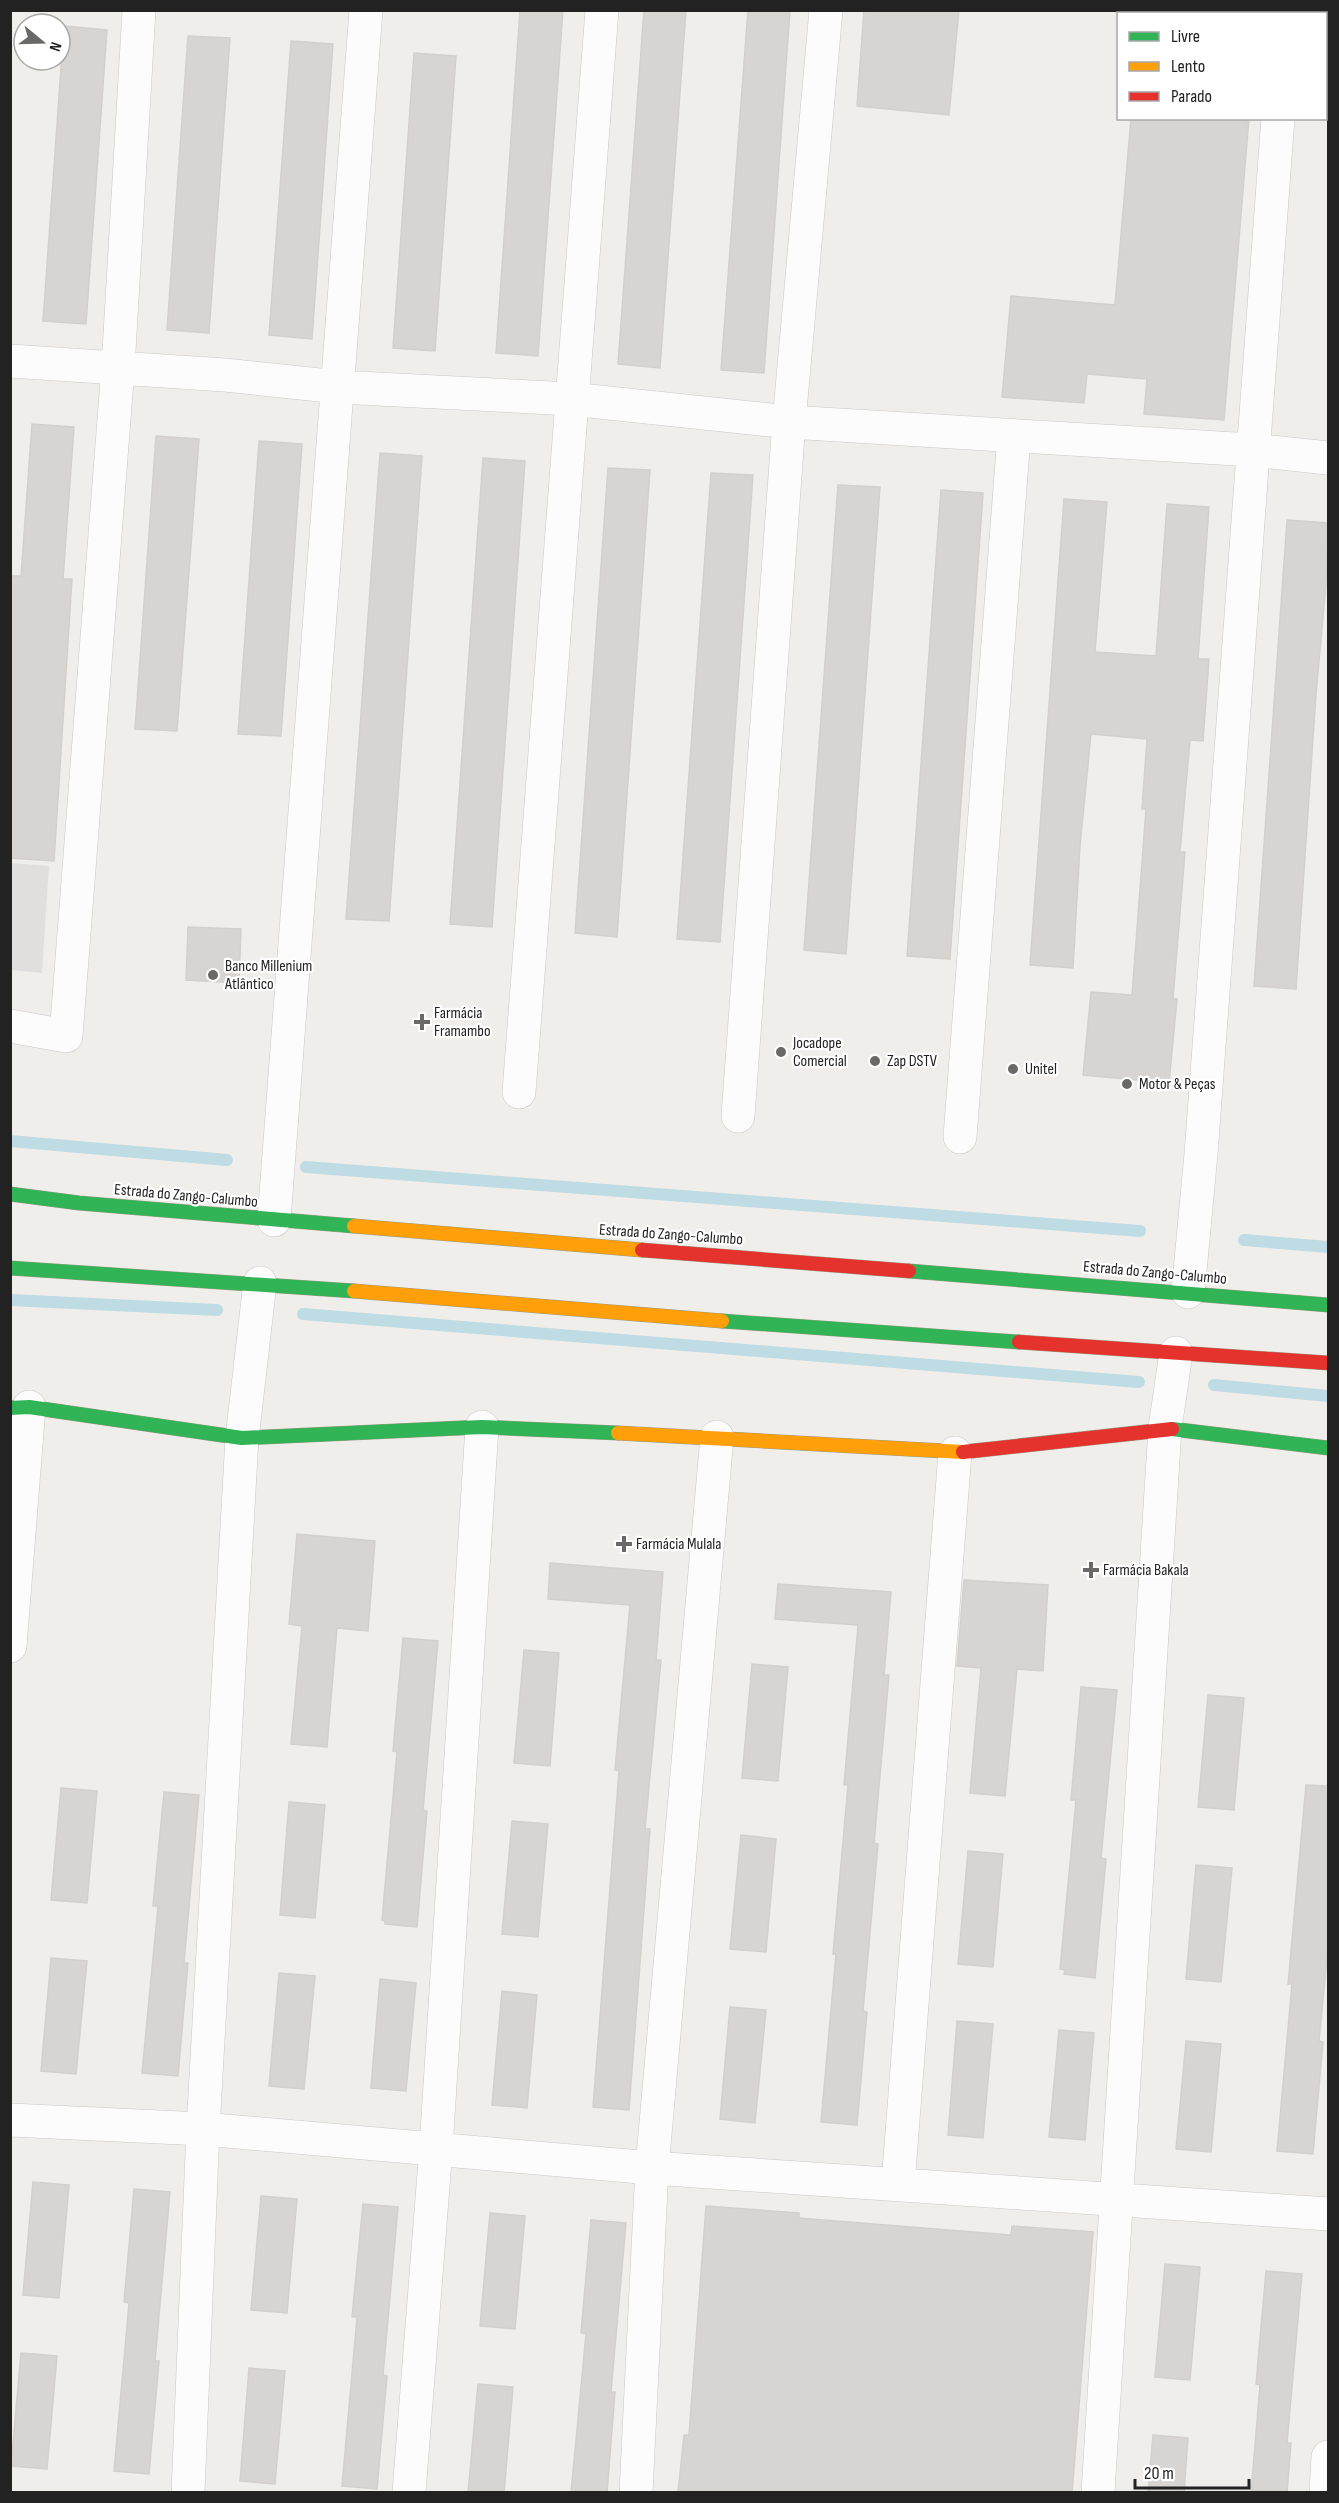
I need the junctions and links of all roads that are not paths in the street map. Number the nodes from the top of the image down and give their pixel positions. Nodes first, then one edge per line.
1 (139, 10) edge
2 (366, 10) edge
3 (602, 10) edge
4 (826, 10) edge
5 (1278, 120) edge
6 (10, 361) edge
7 (118, 368) junction
8 (339, 387) junction
9 (571, 399) junction
10 (789, 422) junction
11 (1014, 436) junction
12 (1252, 450) junction
13 (1329, 458) edge
14 (10, 1026) edge
15 (519, 1092) dead end
16 (738, 1116) dead end
17 (960, 1137) dead end
18 (10, 1194) edge
19 (274, 1220) junction
20 (10, 1268) edge
21 (260, 1283) junction
22 (1188, 1292) junction
23 (1329, 1305) edge
24 (1176, 1353) junction
25 (1329, 1363) edge
26 (20, 1407) edge
27 (482, 1427) junction
28 (1165, 1428) junction
29 (717, 1437) junction
30 (242, 1438) junction
31 (1329, 1448) edge
32 (955, 1453) junction
33 (10, 1646) edge
34 (10, 2120) edge
35 (203, 2129) junction
36 (436, 2148) junction
37 (652, 2168) junction
38 (898, 2184) junction
39 (1117, 2200) junction
40 (1329, 2214) edge
41 (1329, 2457) edge
42 (188, 2493) edge
43 (409, 2493) edge
44 (636, 2493) edge
45 (1098, 2493) edge
46 (1326, 2493) edge

1 - 7 street
2 - 8 street
3 - 9 street
4 - 10 street
5 - 12 street
6 - 7 street
7 - 8 street
7 - 14 street
8 - 9 street
8 - 19 street
9 - 10 street
9 - 15 street
10 - 11 street
10 - 16 street
11 - 12 street
11 - 17 street
12 - 13 street
12 - 22 street
18 - 19 main road, Estrada do Zango-Calumbo
19 - 22 main road, Estrada do Zango-Calumbo
20 - 21 main road
21 - 24 main road
21 - 30 street
22 - 23 main road, Estrada do Zango-Calumbo
24 - 25 main road
24 - 28 street
26 - 30 main road
26 - 33 street
27 - 29 main road
27 - 30 main road
27 - 36 street
28 - 31 main road
28 - 32 main road
28 - 39 street
29 - 32 main road
29 - 37 street
30 - 35 street
32 - 38 street
34 - 35 street
35 - 36 street
35 - 42 street
36 - 37 street
36 - 43 street
37 - 38 street
37 - 44 street
38 - 39 street
39 - 40 street
39 - 45 street
41 - 46 street

